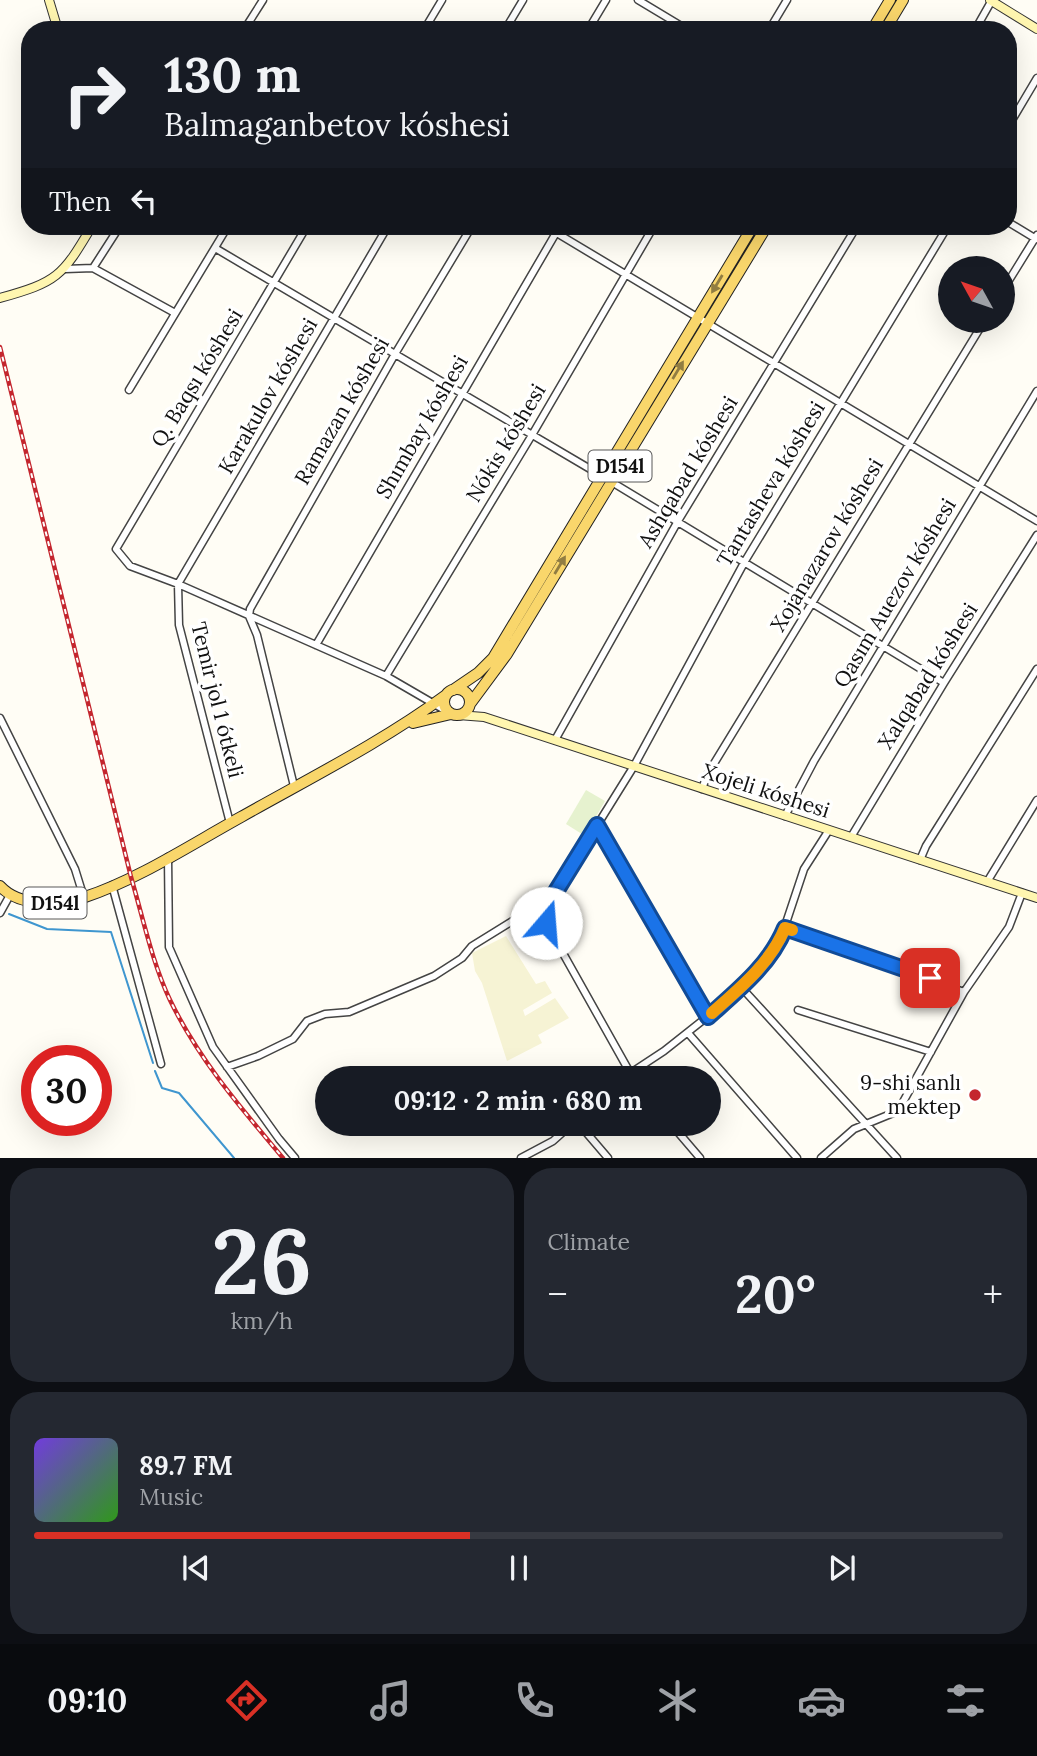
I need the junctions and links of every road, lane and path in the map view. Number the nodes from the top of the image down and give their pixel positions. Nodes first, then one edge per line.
1 (49, 0) edge
2 (263, 0) edge
3 (442, 0) edge
4 (523, 0) edge
5 (606, 0) edge
6 (638, 0) edge
7 (787, 0) edge
8 (890, 0) edge
9 (903, 0) edge
10 (991, 0) edge
11 (55, 21) edge
12 (250, 21) edge
13 (429, 21) edge
14 (510, 21) edge
15 (594, 21) edge
16 (669, 21) edge
17 (774, 21) edge
18 (877, 21) edge
19 (890, 21) edge
20 (980, 21) edge
21 (1037, 29) edge
22 (1037, 78) edge
23 (1017, 112) edge
24 (1017, 227) edge
25 (86, 235) edge
26 (114, 235) edge
27 (223, 235) edge
28 (302, 235) edge
29 (383, 235) edge
30 (467, 235) edge
31 (554, 235) edge
32 (567, 235) edge
33 (649, 235) edge
34 (747, 235) edge
35 (761, 235) edge
36 (852, 235) edge
37 (942, 235) edge
38 (1036, 238) edge
39 (215, 248) junction
40 (65, 268) junction
41 (93, 268) junction
42 (1015, 271) edge
43 (625, 275) junction
44 (274, 282) junction
45 (0, 298) edge
46 (176, 313) junction
47 (697, 317) junction
48 (334, 318) junction
49 (707, 323) junction
50 (977, 333) edge
51 (395, 354) junction
52 (775, 363) junction
53 (129, 390) dead end
54 (1037, 391) edge
55 (462, 393) junction
56 (840, 402) junction
57 (532, 435) junction
58 (909, 443) junction
59 (606, 479) junction
60 (980, 486) junction
61 (678, 521) junction
62 (1037, 521) edge
63 (1037, 535) edge
64 (745, 561) junction
65 (178, 584) junction
66 (812, 602) junction
67 (249, 616) junction
68 (316, 645) junction
69 (883, 647) junction
70 (1037, 669) edge
71 (386, 676) junction
72 (944, 683) junction
73 (449, 692) junction
74 (435, 704) junction
75 (470, 704) junction
76 (452, 713) junction
77 (484, 717) junction
78 (0, 718) edge
79 (405, 725) junction
80 (555, 740) junction
81 (634, 766) junction
82 (294, 786) junction
83 (702, 789) junction
84 (1037, 800) edge
85 (785, 816) junction
86 (230, 823) junction
87 (597, 825) junction
88 (829, 830) junction
89 (851, 837) junction
90 (168, 857) junction
91 (920, 860) junction
92 (987, 881) junction
93 (112, 885) junction
94 (0, 886) edge
95 (1022, 893) junction
96 (10, 895) junction
97 (553, 896) junction
98 (84, 898) junction
99 (1037, 898) edge
100 (0, 913) edge
101 (785, 928) junction
102 (741, 987) junction
103 (964, 992) junction
104 (798, 1010) dead end
105 (708, 1017) junction
106 (688, 1032) junction
107 (931, 1052) junction
108 (161, 1064) dead end
109 (626, 1066) edge
110 (643, 1066) edge
111 (227, 1067) junction
112 (865, 1123) junction
113 (559, 1136) edge
114 (590, 1136) edge
115 (682, 1136) edge
116 (295, 1157) edge
117 (521, 1157) edge
118 (608, 1157) edge
119 (700, 1157) edge
120 (797, 1157) edge
121 (821, 1157) edge
122 (897, 1157) edge

1 - 11 street
2 - 12 street
3 - 13 street
4 - 14 street
5 - 15 street
6 - 16 street
7 - 17 street
8 - 18 main road
9 - 19 main road
10 - 20 street
10 - 21 street
22 - 23 street
24 - 38 street
25 - 40 street
26 - 41 street
27 - 39 street
28 - 44 street, Q. Baqsı kóshesi
29 - 48 street, Karakulov kóshesi
30 - 51 street, Ramazan kóshesi
31 - 55 street, Shımbay kóshesi
32 - 43 street
33 - 43 street, Nókis kóshesi
34 -> 47 main road, D154l
35 - 49 main road, D154l
36 - 52 street, Ashqabad kóshesi
37 - 56 street, Tantasheva kóshesi
38 - 42 street
39 - 44 street
39 - 46 street
40 - 41 street
40 - 45 street
41 - 46 street
43 - 47 street
43 - 57 street, Nókis kóshesi
44 - 48 street
44 - 65 street, Q. Baqsı kóshesi
46 - 53 street
47 - 49 street
47 - 59 main road, D154l
48 - 51 street
48 - 65 street, Karakulov kóshesi
49 - 52 street
59 -> 49 main road, D154l
50 - 58 street, Xojanazarov kóshesi
51 - 55 street
51 - 67 street, Ramazan kóshesi
52 - 56 street
52 - 61 street, Ashqabad kóshesi
54 - 60 street, Qasım Auezov kóshesi
55 - 57 street
55 - 68 street, Shımbay kóshesi
56 - 58 street
56 - 64 street, Tantasheva kóshesi
57 - 59 street
57 - 71 street, Nókis kóshesi
58 - 60 street
58 - 66 street, Xojanazarov kóshesi
59 - 61 street
59 - 73 main road, D154l
75 -> 59 main road, D154l
60 - 62 street
60 - 69 street, Qasım Auezov kóshesi
61 - 64 street
61 - 80 street, Ashqabad kóshesi
63 - 72 street, Xalqabad kóshesi
64 - 66 street
64 - 81 street, Tantasheva kóshesi
65 - 67 street
65 - 86 street, Temir jol 1 ótkeli
66 - 69 street
66 - 83 street, Xojanazarov kóshesi
67 - 68 street
67 - 82 street
68 - 71 street
69 - 72 street
69 - 85 street, Qasım Auezov kóshesi
70 - 91 street
71 - 74 street
72 - 89 street, Xalqabad kóshesi
73 - 74 main road, D154l
73 - 75 main road
73 - 76 main road
74 - 76 street
74 - 79 main road, D154l
75 - 76 main road, D154l
75 - 77 street
76 - 77 street
76 - 79 main road, D154l
77 - 80 street, Xojeli kóshesi
78 - 98 street
79 - 82 main road, D154l
80 - 81 street, Xojeli kóshesi
81 - 83 street, Xojeli kóshesi
81 - 87 street, Tantasheva kóshesi
82 - 86 main road, D154l
83 - 85 street, Xojeli kóshesi
84 - 92 street
85 - 88 street, Xojeli kóshesi
86 - 90 main road, D154l
87 - 97 street, Tantasheva kóshesi
87 - 105 street
88 - 89 street, Xojeli kóshesi
88 - 101 street
89 - 91 street, Xojeli kóshesi
90 - 93 main road, D154l
90 - 111 street
91 - 92 street, Xojeli kóshesi
92 - 95 street, Xojeli kóshesi
93 - 98 main road, D154l
93 - 108 street
94 - 96 main road, D154l
95 - 99 street, Xojeli kóshesi
95 - 103 street
96 - 98 main road, D154l
96 - 100 street
97 - 109 street
97 - 111 street
101 - 102 street
101 - 103 street
102 - 105 street
102 - 112 street
103 - 107 street
104 - 107 street
105 - 106 street
106 - 110 street
106 - 120 street
107 - 112 street
111 - 116 street
112 - 121 street
112 - 122 street
113 - 117 street
114 - 118 street
115 - 119 street

